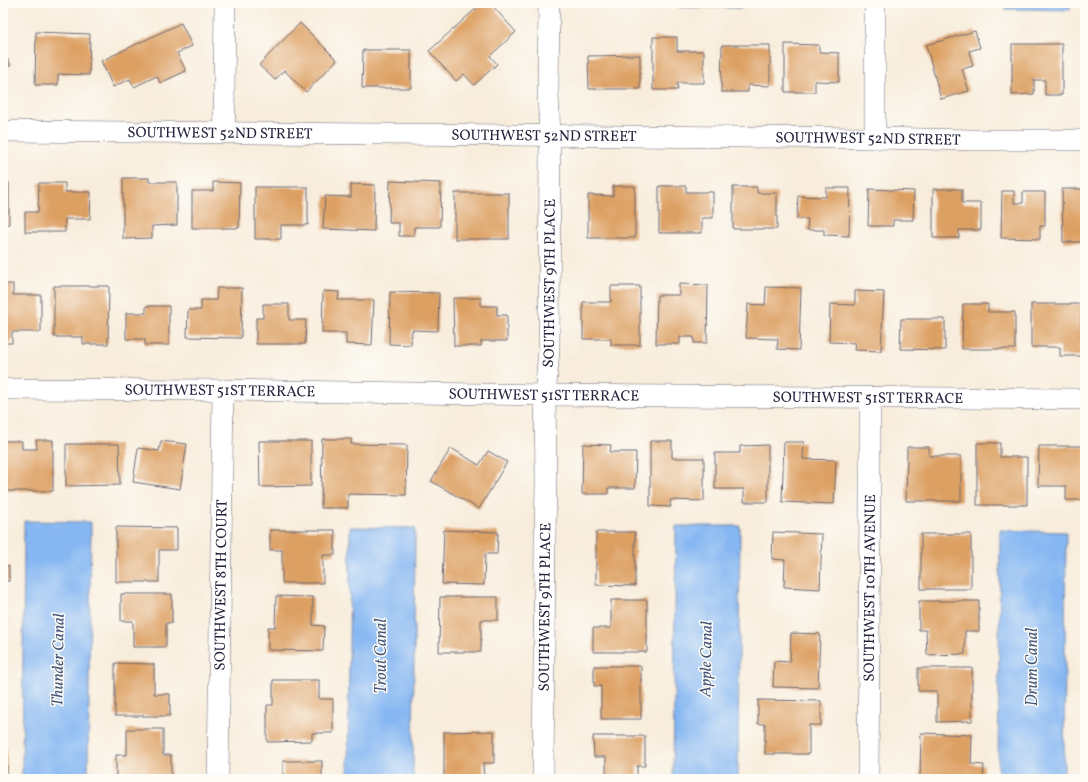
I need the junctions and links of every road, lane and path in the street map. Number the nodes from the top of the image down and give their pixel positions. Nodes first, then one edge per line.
1 (225, 3) edge
2 (549, 3) edge
3 (876, 3) edge
4 (3, 131) edge
5 (225, 132) junction
6 (550, 135) junction
7 (874, 138) junction
8 (1085, 140) edge
9 (3, 389) edge
10 (223, 390) junction
11 (545, 395) junction
12 (870, 397) junction
13 (1085, 399) edge
14 (218, 779) edge
15 (543, 779) edge
16 (868, 779) edge

1 - 5 street
2 - 6 street, SOUTHWEST 9TH PLACE
3 - 7 street
4 - 5 street, SOUTHWEST 52ND STREET
5 - 6 street, SOUTHWEST 52ND STREET
6 - 7 street, SOUTHWEST 52ND STREET
6 - 11 street, SOUTHWEST 9TH PLACE
7 - 8 street, SOUTHWEST 52ND STREET
9 - 10 street, SOUTHWEST 51ST TERRACE
10 - 11 street, SOUTHWEST 51ST TERRACE
10 - 14 street, SOUTHWEST 8TH COURT
11 - 12 street, SOUTHWEST 51ST TERRACE
11 - 15 street, SOUTHWEST 9TH PLACE
12 - 13 street, SOUTHWEST 51ST TERRACE
12 - 16 street, SOUTHWEST 10TH AVENUE

